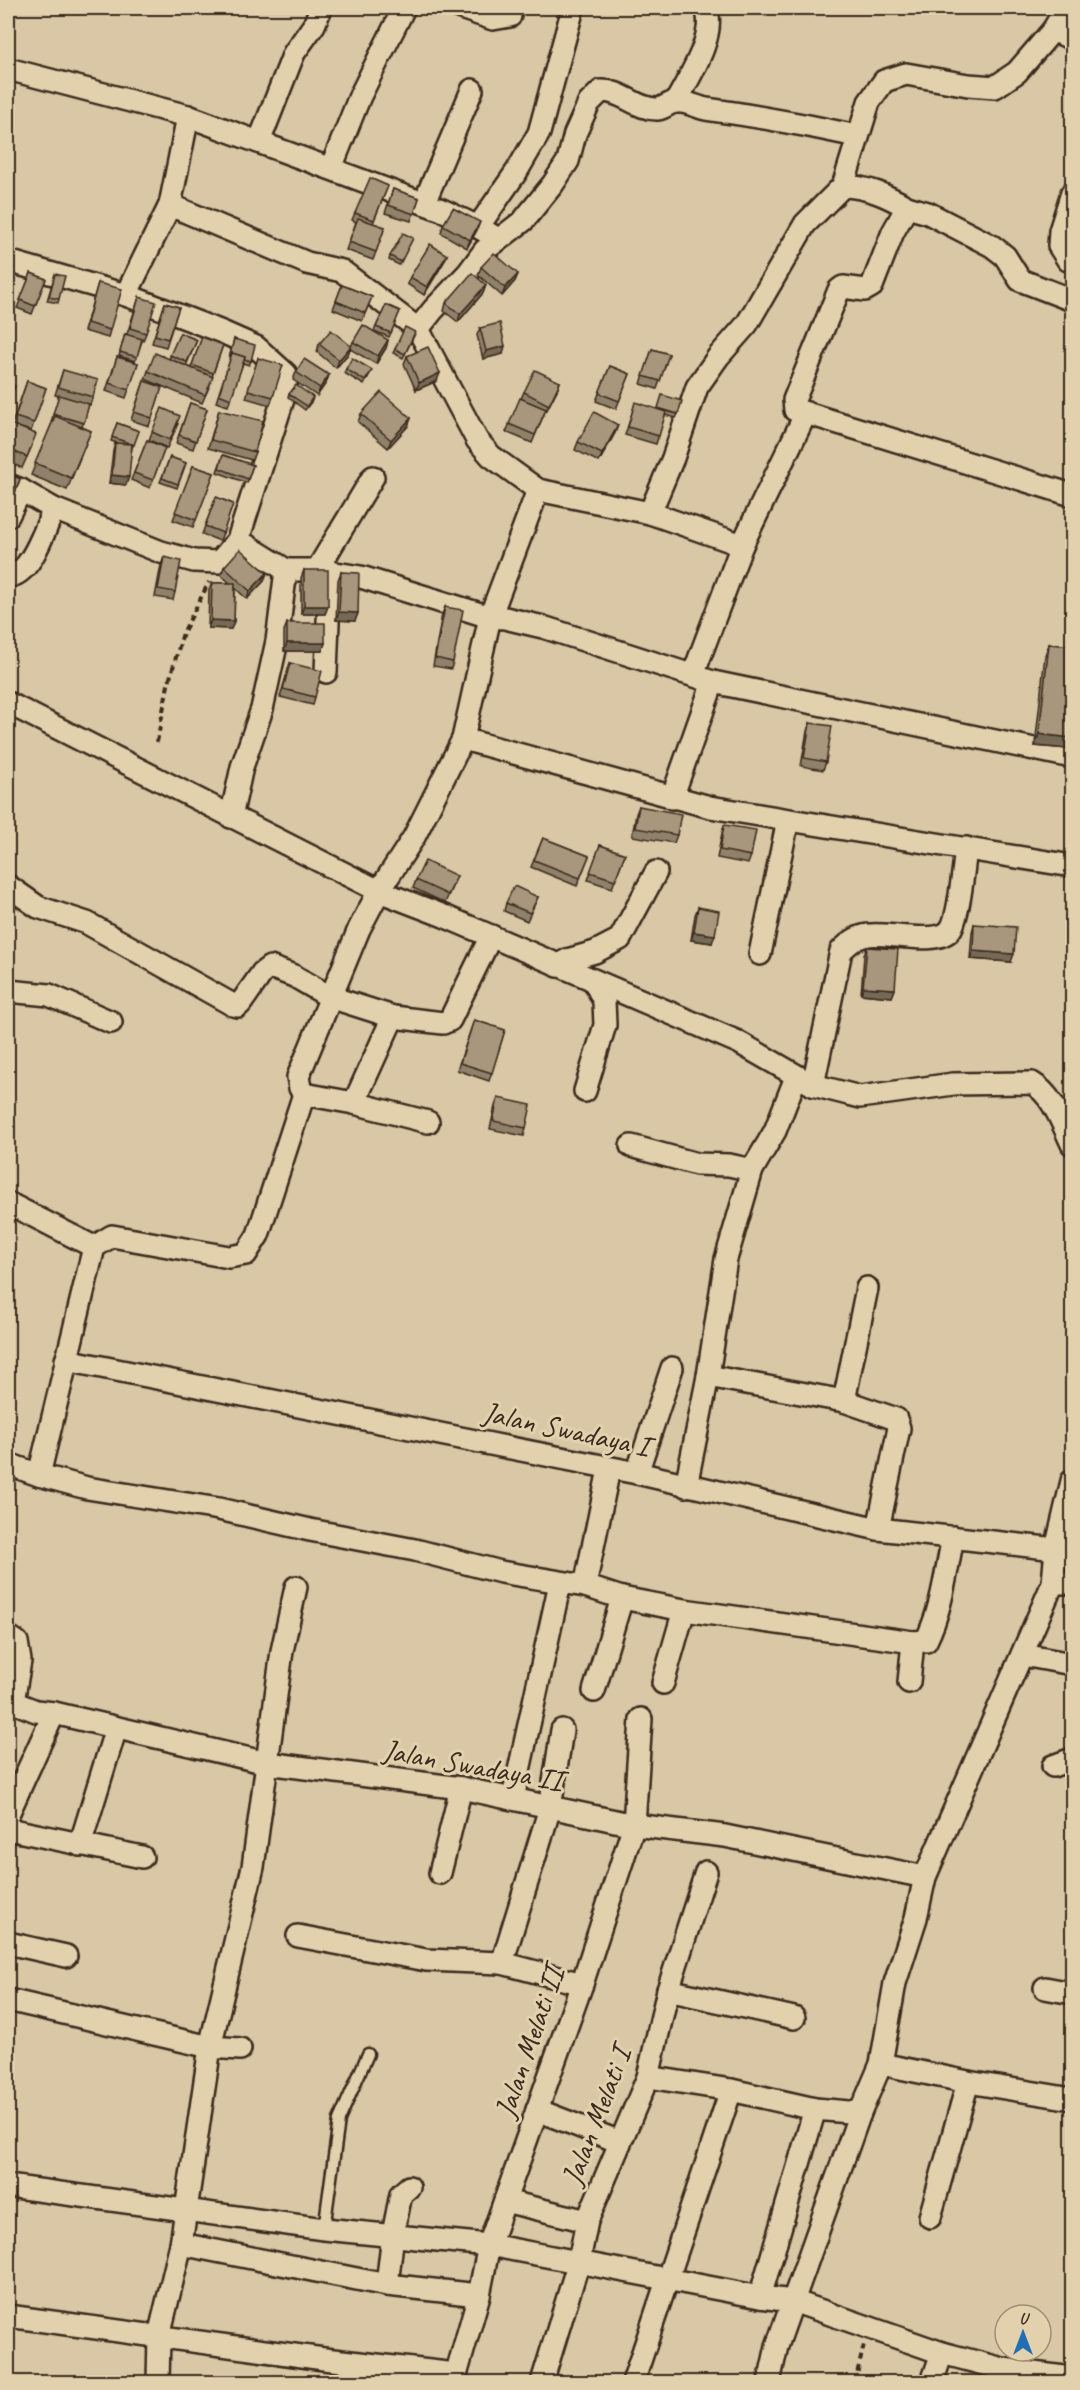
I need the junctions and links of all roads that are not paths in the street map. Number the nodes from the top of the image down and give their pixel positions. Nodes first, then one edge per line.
1 (321, 8) edge
2 (404, 8) edge
3 (462, 8) edge
4 (511, 8) edge
5 (573, 8) edge
6 (706, 8) edge
7 (1066, 8) edge
8 (1053, 30) junction
9 (1072, 39) edge
10 (8, 69) edge
11 (472, 90) dead end
12 (676, 102) junction
13 (188, 116) junction
14 (857, 136) junction
15 (260, 142) junction
16 (331, 168) junction
17 (843, 186) junction
18 (1072, 193) edge
19 (424, 203) junction
20 (170, 205) junction
21 (907, 207) junction
22 (478, 227) junction
23 (498, 239) junction
24 (8, 261) edge
25 (1072, 261) edge
26 (126, 295) junction
27 (1072, 300) edge
28 (418, 329) junction
29 (806, 413) junction
30 (373, 477) dead end
31 (14, 487) edge
32 (538, 490) junction
33 (1072, 495) edge
34 (54, 509) junction
35 (650, 513) junction
36 (8, 516) edge
37 (238, 540) junction
38 (742, 545) junction
39 (286, 570) junction
40 (323, 571) junction
41 (8, 576) edge
42 (490, 617) junction
43 (326, 672) dead end
44 (703, 679) junction
45 (9, 708) edge
46 (463, 739) junction
47 (1072, 757) edge
48 (672, 798) junction
49 (231, 817) junction
50 (788, 820) junction
51 (966, 848) junction
52 (1072, 866) edge
53 (656, 872) dead end
54 (8, 886) edge
55 (379, 891) junction
56 (491, 936) junction
57 (760, 954) dead end
58 (558, 966) junction
59 (594, 981) junction
60 (8, 991) edge
61 (330, 997) junction
62 (393, 1017) junction
63 (111, 1022) dead end
64 (804, 1081) junction
65 (585, 1091) dead end
66 (304, 1094) junction
67 (354, 1103) junction
68 (428, 1122) dead end
69 (1072, 1144) edge
70 (631, 1146) dead end
71 (752, 1170) junction
72 (8, 1203) edge
73 (94, 1247) junction
74 (867, 1288) dead end
75 (66, 1360) junction
76 (672, 1368) dead end
77 (708, 1376) junction
78 (844, 1401) junction
79 (8, 1464) edge
80 (609, 1469) junction
81 (637, 1473) junction
82 (39, 1475) junction
83 (1072, 1481) edge
84 (686, 1486) junction
85 (878, 1529) junction
86 (953, 1537) junction
87 (1056, 1549) junction
88 (560, 1583) junction
89 (1063, 1583) edge
90 (585, 1586) junction
91 (296, 1587) dead end
92 (622, 1598) junction
93 (684, 1610) junction
94 (8, 1636) edge
95 (913, 1642) junction
96 (1023, 1655) junction
97 (1072, 1664) edge
98 (909, 1682) dead end
99 (663, 1683) dead end
100 (594, 1690) dead end
101 (10, 1704) edge
102 (54, 1713) junction
103 (641, 1719) dead end
104 (116, 1728) junction
105 (562, 1730) dead end
106 (1072, 1759) edge
107 (267, 1764) junction
108 (1053, 1766) dead end
109 (461, 1788) junction
110 (513, 1798) junction
111 (550, 1808) junction
112 (8, 1815) edge
113 (634, 1825) junction
114 (8, 1829) edge
115 (80, 1845) junction
116 (142, 1857) dead end
117 (706, 1872) dead end
118 (440, 1873) dead end
119 (925, 1877) junction
120 (298, 1936) dead end
121 (8, 1943) edge
122 (66, 1956) dead end
123 (502, 1964) junction
124 (582, 1984) junction
125 (1045, 1988) dead end
126 (668, 1990) junction
127 (1072, 1993) edge
128 (8, 2000) edge
129 (794, 2018) dead end
130 (210, 2047) junction
131 (240, 2049) dead end
132 (368, 2054) dead end
133 (881, 2064) junction
134 (648, 2077) junction
135 (968, 2082) junction
136 (730, 2090) junction
137 (1072, 2099) edge
138 (815, 2109) junction
139 (537, 2110) junction
140 (860, 2113) junction
141 (620, 2142) junction
142 (8, 2186) edge
143 (409, 2187) dead end
144 (505, 2201) junction
145 (185, 2211) junction
146 (930, 2217) dead end
147 (587, 2222) junction
148 (324, 2229) junction
149 (393, 2234) junction
150 (181, 2244) junction
151 (489, 2245) junction
152 (579, 2261) junction
153 (666, 2279) junction
154 (387, 2285) junction
155 (479, 2295) junction
156 (760, 2297) junction
157 (793, 2301) junction
158 (9, 2320) edge
159 (159, 2336) junction
160 (942, 2353) junction
161 (1001, 2376) edge
162 (455, 2378) edge
163 (1072, 2378) edge
164 (158, 2382) edge
165 (543, 2382) edge
166 (633, 2382) edge
167 (769, 2382) edge
168 (932, 2382) edge

1 - 15 street
2 - 16 street
3 - 4 street
5 - 22 street
6 - 12 street
7 - 8 street
8 - 9 street
8 - 14 street
10 - 13 street
11 - 19 street
12 - 14 street
12 - 23 street
13 - 15 street
13 - 20 street
14 - 17 street
15 - 16 street
16 - 19 street
17 - 21 street
17 - 35 street
18 - 25 street
19 - 22 street
20 - 26 street
20 - 28 street
21 - 27 street
21 - 29 street
22 - 23 street
23 - 28 street
24 - 26 street
26 - 37 street
28 - 32 street
29 - 33 street
29 - 38 street
30 - 40 street
31 - 34 street
31 - 36 street
32 - 35 street
32 - 42 street
34 - 37 street
34 - 41 street
35 - 38 street
37 - 39 street
38 - 44 street
39 - 40 street
39 - 49 street
40 - 42 street
40 - 43 street
42 - 44 street
42 - 46 street
44 - 47 street
44 - 48 street
45 - 49 street
46 - 48 street
46 - 55 street
48 - 50 street
49 - 55 street
50 - 51 street
50 - 57 street
51 - 52 street
51 - 64 street
53 - 58 street
54 - 61 street
55 - 56 street
55 - 61 street
56 - 58 street
56 - 62 street
58 - 59 street
59 - 64 street
59 - 65 street
60 - 63 street
61 - 62 street
61 - 66 street
62 - 67 street
64 - 69 street
64 - 71 street
66 - 67 street
66 - 73 street
67 - 68 street
70 - 71 street
71 - 77 street
72 - 73 street
73 - 75 street
74 - 78 street
75 - 80 street, Jalan Swadaya I
75 - 82 street
76 - 81 street
77 - 78 street
77 - 84 street
78 - 85 street
79 - 82 street
80 - 81 street, Jalan Swadaya I
80 - 90 street
81 - 84 street, Jalan Swadaya I
82 - 88 street
83 - 87 street
84 - 85 street, Jalan Swadaya I
85 - 86 street, Jalan Swadaya I
86 - 87 street, Jalan Swadaya I
86 - 95 street
87 - 89 street
88 - 90 street
88 - 110 street
89 - 96 street
90 - 92 street
91 - 107 street
92 - 93 street
92 - 100 street
93 - 95 street
93 - 99 street
94 - 101 street
95 - 98 street
96 - 97 street
96 - 119 street
101 - 102 street, Jalan Swadaya II
102 - 104 street, Jalan Swadaya II
102 - 112 street
103 - 113 street, Jalan Melati II
104 - 107 street, Jalan Swadaya II
104 - 115 street
105 - 111 street
106 - 108 street
107 - 109 street, Jalan Swadaya II
107 - 130 street
109 - 110 street, Jalan Swadaya II
109 - 118 street
110 - 111 street, Jalan Swadaya II
111 - 113 street, Jalan Swadaya II
111 - 123 street
113 - 119 street, Jalan Swadaya II
113 - 124 street, Jalan Melati II
114 - 115 street
115 - 116 street
117 - 126 street, Jalan Melati I
119 - 133 street
120 - 123 street
121 - 122 street
123 - 124 street
124 - 139 street, Jalan Melati II
125 - 127 street
126 - 129 street
126 - 134 street, Jalan Melati I
128 - 130 street
130 - 131 street
130 - 145 street
132 - 148 lane
133 - 135 street
133 - 140 street
134 - 136 street
134 - 141 street, Jalan Melati I
135 - 137 street
135 - 146 street
136 - 138 street
136 - 153 street
138 - 140 street
138 - 156 street
139 - 141 street
139 - 144 street, Jalan Melati II
140 - 157 street
141 - 147 street, Jalan Melati I
142 - 145 street
143 - 149 street
144 - 147 street
144 - 151 street, Jalan Melati II
145 - 148 street
145 - 150 street
147 - 152 street, Jalan Melati I
148 - 149 street
149 - 151 street
149 - 154 street
150 - 154 street
150 - 159 street
151 - 152 street
151 - 155 street, Jalan Melati II
152 - 153 street
152 - 165 street, Jalan Melati I
153 - 156 street
153 - 166 street
154 - 155 street
155 - 162 street, Jalan Melati II
156 - 157 street
157 - 160 street
157 - 167 street
158 - 159 street
159 - 162 street
159 - 164 street
160 - 161 street
160 - 168 street
161 - 163 street

